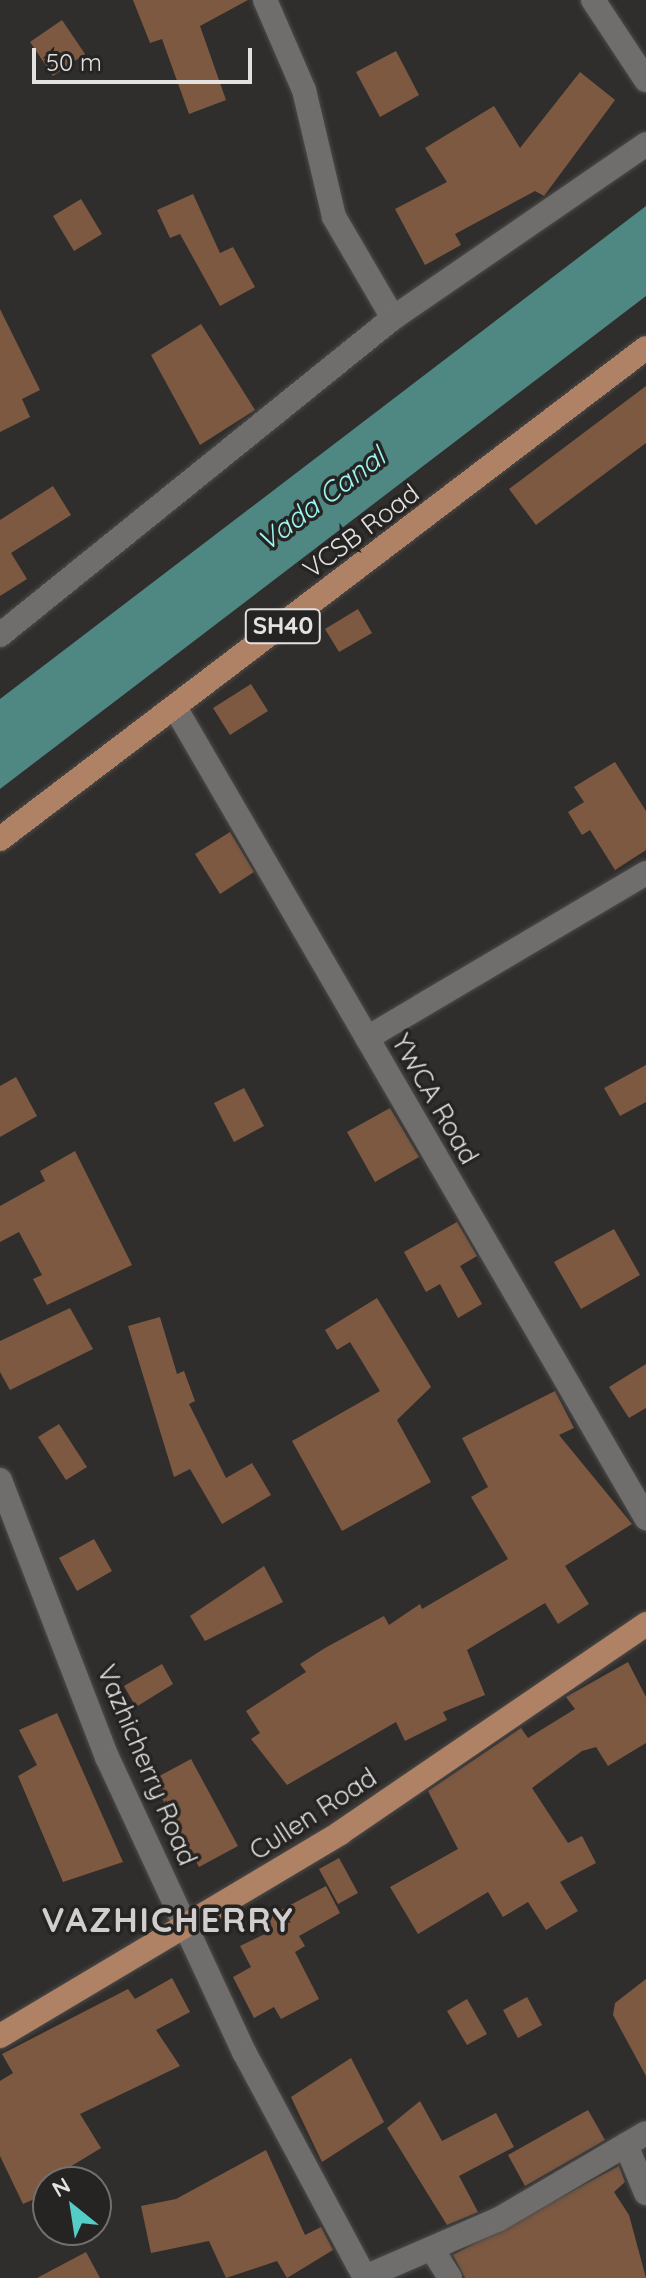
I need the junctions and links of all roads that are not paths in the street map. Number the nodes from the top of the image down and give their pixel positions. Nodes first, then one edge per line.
1 (265, 0) edge
2 (593, 0) edge
3 (646, 80) edge
4 (646, 144) edge
5 (393, 318) junction
6 (646, 348) edge
7 (0, 635) edge
8 (176, 709) junction
9 (0, 839) edge
10 (646, 873) edge
11 (367, 1038) junction
12 (0, 1480) edge
13 (646, 1518) edge
14 (646, 1624) edge
15 (186, 1927) junction
16 (0, 2036) edge
17 (636, 2139) edge
18 (646, 2193) edge
19 (432, 2249) junction
20 (365, 2277) edge
21 (450, 2278) edge

1 - 5 street
2 - 3 street
4 - 5 street
5 - 7 street
6 - 8 main road, VCSB Road / SH40
8 - 9 main road, VCSB Road / SH40
8 - 11 street, YWCA Road
10 - 11 street
11 - 13 street, YWCA Road
12 - 15 street, Vazhicherry Road
14 - 15 main road, Cullen Road
15 - 16 main road, Cullen Road
15 - 20 street, Vazhicherry Road
17 - 18 street
17 - 19 street
19 - 20 street
19 - 21 street

